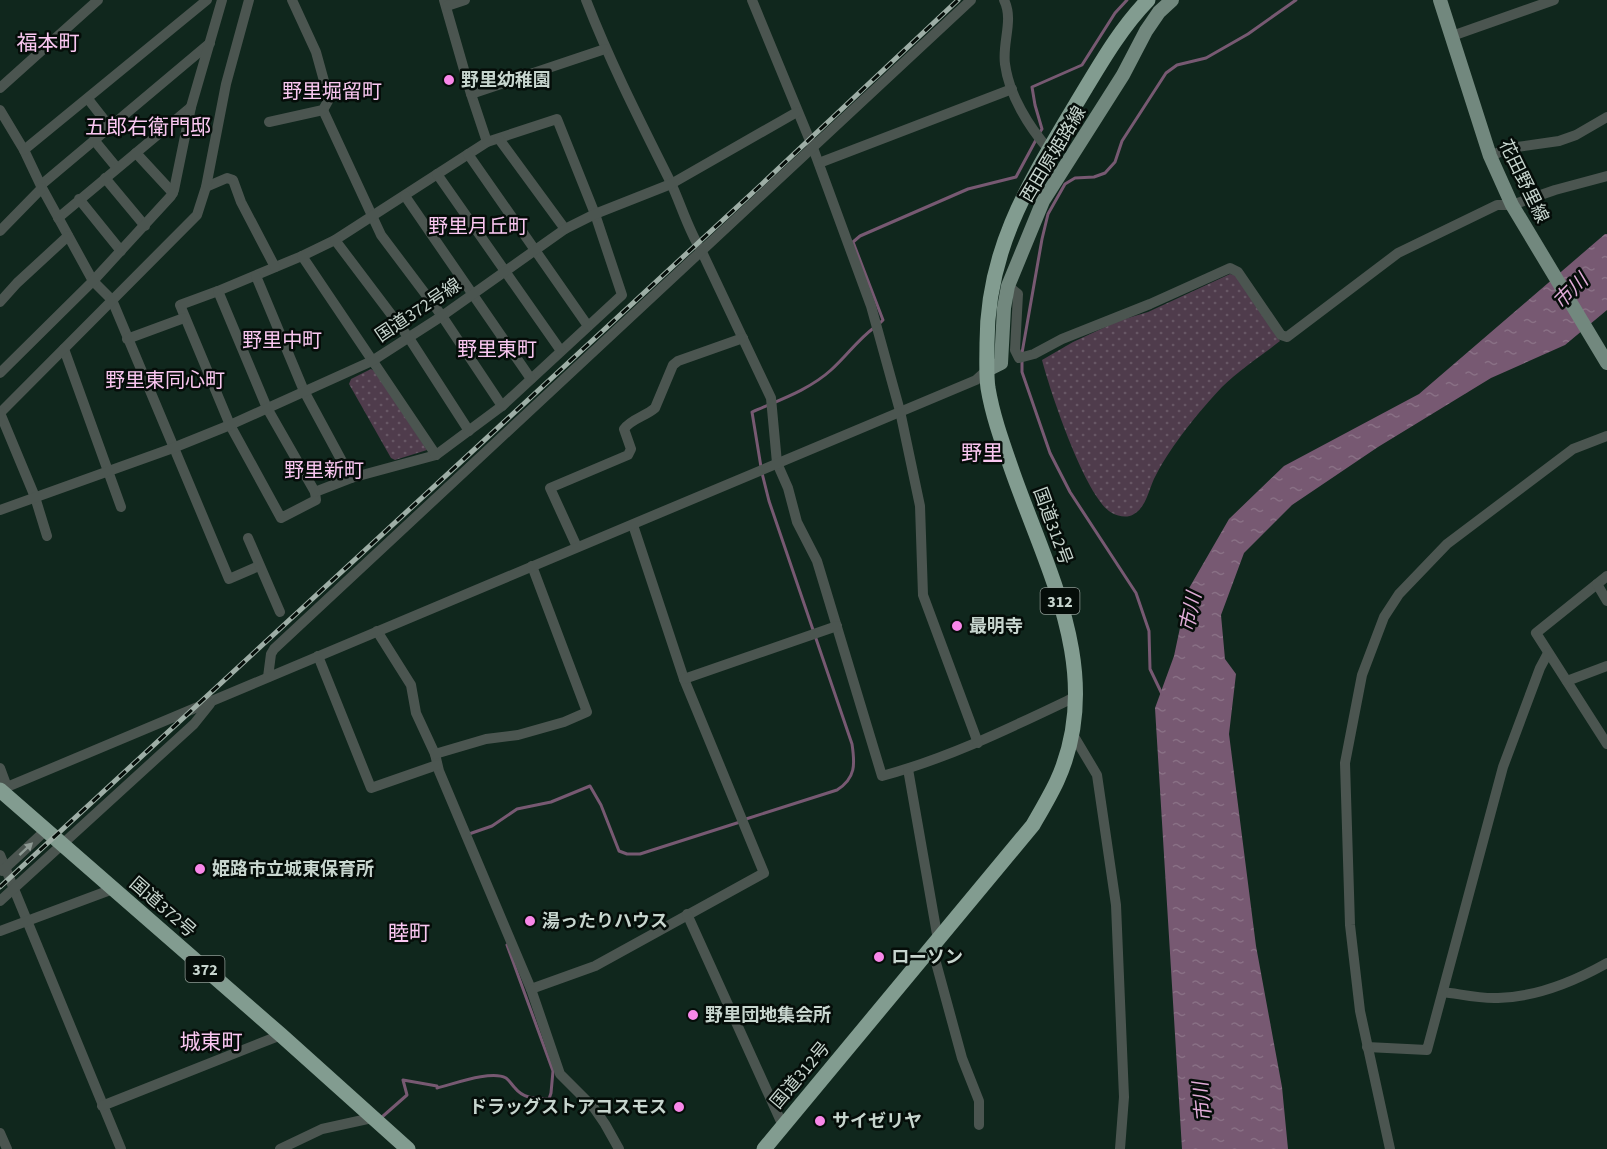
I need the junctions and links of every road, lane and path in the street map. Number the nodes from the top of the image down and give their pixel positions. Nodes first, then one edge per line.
1 (98, 0) edge
2 (207, 0) edge
3 (222, 0) edge
4 (249, 0) edge
5 (292, 0) edge
6 (465, 0) edge
7 (586, 0) edge
8 (752, 0) edge
9 (971, 0) edge
10 (1004, 0) edge
11 (1148, 0) edge
12 (1172, 0) edge
13 (1440, 0) edge
14 (1554, 0) edge
15 (446, 3) edge
16 (1452, 36) junction
17 (210, 43) junction
18 (605, 49) junction
19 (0, 88) edge
20 (1012, 89) junction
21 (471, 94) junction
22 (88, 99) junction
23 (191, 107) junction
24 (0, 110) edge
25 (323, 110) junction
26 (797, 112) junction
27 (1607, 117) edge
28 (269, 122) dead end
29 (110, 127) junction
30 (499, 139) junction
31 (94, 140) junction
32 (487, 142) junction
33 (813, 148) junction
34 (24, 150) junction
35 (1048, 150) junction
36 (136, 153) junction
37 (468, 154) junction
38 (1490, 156) junction
39 (819, 163) junction
40 (117, 168) junction
41 (437, 174) junction
42 (1607, 176) edge
43 (105, 178) junction
44 (671, 184) junction
45 (41, 186) junction
46 (206, 187) junction
47 (173, 193) junction
48 (405, 196) junction
49 (80, 199) junction
50 (1515, 210) junction
51 (595, 214) junction
52 (372, 215) junction
53 (58, 218) junction
54 (145, 226) junction
55 (565, 229) junction
56 (0, 231) edge
57 (69, 236) junction
58 (335, 240) junction
59 (535, 249) junction
60 (121, 251) junction
61 (702, 252) junction
62 (302, 256) junction
63 (275, 267) junction
64 (505, 272) junction
65 (256, 276) junction
66 (93, 281) junction
67 (1008, 286) junction
68 (218, 291) junction
69 (472, 293) junction
70 (112, 300) junction
71 (0, 302) edge
72 (442, 316) junction
73 (184, 318) junction
74 (588, 326) junction
75 (409, 338) junction
76 (742, 338) junction
77 (127, 339) junction
78 (64, 349) junction
79 (561, 351) junction
80 (372, 361) junction
81 (1607, 363) edge
82 (987, 370) junction
83 (0, 373) edge
84 (531, 379) junction
85 (304, 391) junction
86 (502, 406) junction
87 (267, 408) junction
88 (900, 411) junction
89 (0, 413) edge
90 (230, 425) junction
91 (469, 430) junction
92 (1607, 436) edge
93 (173, 448) junction
94 (436, 455) junction
95 (777, 463) junction
96 (108, 471) junction
97 (351, 478) junction
98 (315, 492) junction
99 (34, 497) junction
100 (121, 507) dead end
101 (0, 510) edge
102 (633, 525) junction
103 (47, 536) dead end
104 (248, 538) dead end
105 (577, 547) junction
106 (259, 566) junction
107 (532, 566) junction
108 (1607, 576) edge
109 (1598, 584) junction
110 (1607, 601) edge
111 (280, 612) dead end
112 (837, 626) junction
113 (377, 631) junction
114 (1548, 653) junction
115 (318, 656) junction
116 (1607, 666) edge
117 (268, 677) junction
118 (684, 679) junction
119 (1567, 681) junction
120 (1075, 697) junction
121 (210, 703) junction
122 (1072, 733) junction
123 (978, 743) junction
124 (1607, 744) edge
125 (436, 759) junction
126 (0, 768) edge
127 (908, 769) junction
128 (2, 789) edge
129 (46, 830) junction
130 (63, 845) junction
131 (0, 855) edge
132 (3, 870) edge
133 (14, 888) junction
134 (113, 889) junction
135 (0, 901) edge
136 (687, 914) junction
137 (28, 921) junction
138 (0, 931) edge
139 (935, 944) junction
140 (1607, 963) edge
141 (531, 989) junction
142 (1443, 992) junction
143 (281, 1035) junction
144 (1367, 1047) junction
145 (102, 1106) junction
146 (372, 1118) junction
147 (979, 1125) dead end
148 (783, 1126) junction
149 (0, 1133) edge
150 (7, 1149) edge
151 (121, 1149) edge
152 (280, 1149) edge
153 (408, 1149) edge
154 (620, 1149) edge
155 (764, 1149) edge
156 (1120, 1149) edge
157 (1390, 1149) edge

1 - 19 street
2 - 22 street
3 - 17 street
4 - 46 street
5 - 25 street
6 - 15 street
7 - 18 street
8 - 26 street
9 - 33 street
10 - 20 street
11 - 35 highway, 国道312号 / 312
12 - 67 main road, 西田原姫路線
13 - 16 main road, 花田野里線
14 - 16 street
15 - 21 street
16 - 38 main road, 花田野里線
17 - 23 street
17 - 29 street
18 - 21 street
18 - 44 street
20 - 35 street
20 - 39 street
21 - 32 street
22 - 29 street
22 - 34 street
23 - 36 street
23 - 47 street
24 - 34 street
25 - 28 street
25 - 52 street
26 - 33 street
26 - 44 street, 国道372号線
27 - 38 street
29 - 31 street
30 - 32 street
30 - 51 street
30 - 55 street
31 - 40 street
31 - 45 street
32 - 37 street
33 - 39 street
33 - 61 street
34 - 45 street
35 - 82 highway, 国道312号 / 312
36 - 40 street
36 - 47 street
37 - 41 street
37 - 59 street
38 - 50 main road, 花田野里線
39 - 88 street
40 - 43 street
41 - 48 street
41 - 64 street
42 - 50 street
43 - 49 street
43 - 54 street
44 - 51 street, 国道372号線
44 - 61 street
45 - 53 street
45 - 56 street
46 - 63 street
46 - 70 street
47 - 54 street
48 - 52 street
48 - 69 street
49 - 53 street
49 - 60 street
50 - 67 street
50 - 81 main road, 花田野里線
51 - 55 street, 国道372号線
51 - 74 street
52 - 58 street
52 - 72 street
53 - 57 street
54 - 60 street
55 - 59 street, 国道372号線
57 - 66 street
57 - 71 street
58 - 62 street
58 - 75 street
59 - 64 street, 国道372号線
59 - 74 street
60 - 66 street
61 - 76 street
61 - 117 street
62 - 63 street
62 - 80 street
63 - 65 street
64 - 69 street, 国道372号線
64 - 79 street
65 - 68 street
65 - 85 street
66 - 70 street
66 - 83 street
67 - 82 main road, 西田原姫路線
68 - 73 street
68 - 87 street
69 - 72 street, 国道372号線
69 - 84 street
70 - 77 street
70 - 78 street
72 - 75 street, 国道372号線
72 - 86 street
73 - 77 street
73 - 90 street
74 - 79 street
75 - 80 street, 国道372号線
75 - 91 street
76 - 95 street
76 - 105 street
77 - 93 street
78 - 89 street
78 - 96 street
79 - 84 street
80 - 85 street, 国道372号線
80 - 94 street
82 - 88 street
82 - 120 highway, 国道312号 / 312
84 - 86 street
85 - 87 street, 国道372号線
85 - 97 street
86 - 91 street
87 - 90 street, 国道372号線
87 - 98 street
88 - 95 street
88 - 123 street
89 - 99 street
90 - 93 street, 国道372号線
90 - 98 street
91 - 94 street
92 - 144 street
93 - 96 street, 国道372号線
93 - 106 street
94 - 97 street
95 - 102 street
95 - 112 street
96 - 99 street, 国道372号線
96 - 100 street
97 - 98 street
99 - 101 street, 国道372号線
99 - 103 street
102 - 105 street
102 - 118 street
104 - 106 street
105 - 107 street
106 - 111 street
107 - 113 street
107 - 125 street
108 - 109 street
109 - 110 street
109 - 114 street
112 - 118 street
112 - 127 street
113 - 115 street
113 - 125 street
114 - 119 street
114 - 142 street
115 - 117 street
115 - 125 street
116 - 119 street
117 - 121 street
118 - 136 street
119 - 124 street
120 - 122 highway, 国道312号 / 312
120 - 123 street
121 - 128 street
121 - 130 street
122 - 139 highway, 国道312号 / 312
122 - 156 street
123 - 127 street
125 - 141 street
126 - 128 street
127 - 139 street
128 - 129 highway, 国道372号 / 372
129 - 130 highway, 国道372号 / 372
132 -> 129 street
130 - 133 street
130 - 134 highway, 国道372号 / 372
131 - 132 street
132 - 133 street
133 - 135 street
133 - 137 street
134 - 137 street
134 - 143 highway, 国道372号 / 372
136 - 141 street
136 - 148 street
137 - 138 street
137 - 145 street
139 - 147 street
139 - 148 highway, 国道312号 / 312
140 - 142 street
141 - 154 street
142 - 144 street
143 - 145 street
143 - 146 highway, 国道372号 / 372
144 - 157 street
145 - 151 street
146 - 152 street
146 - 153 highway, 国道372号 / 372
148 - 155 highway, 国道312号 / 312
149 - 150 street

